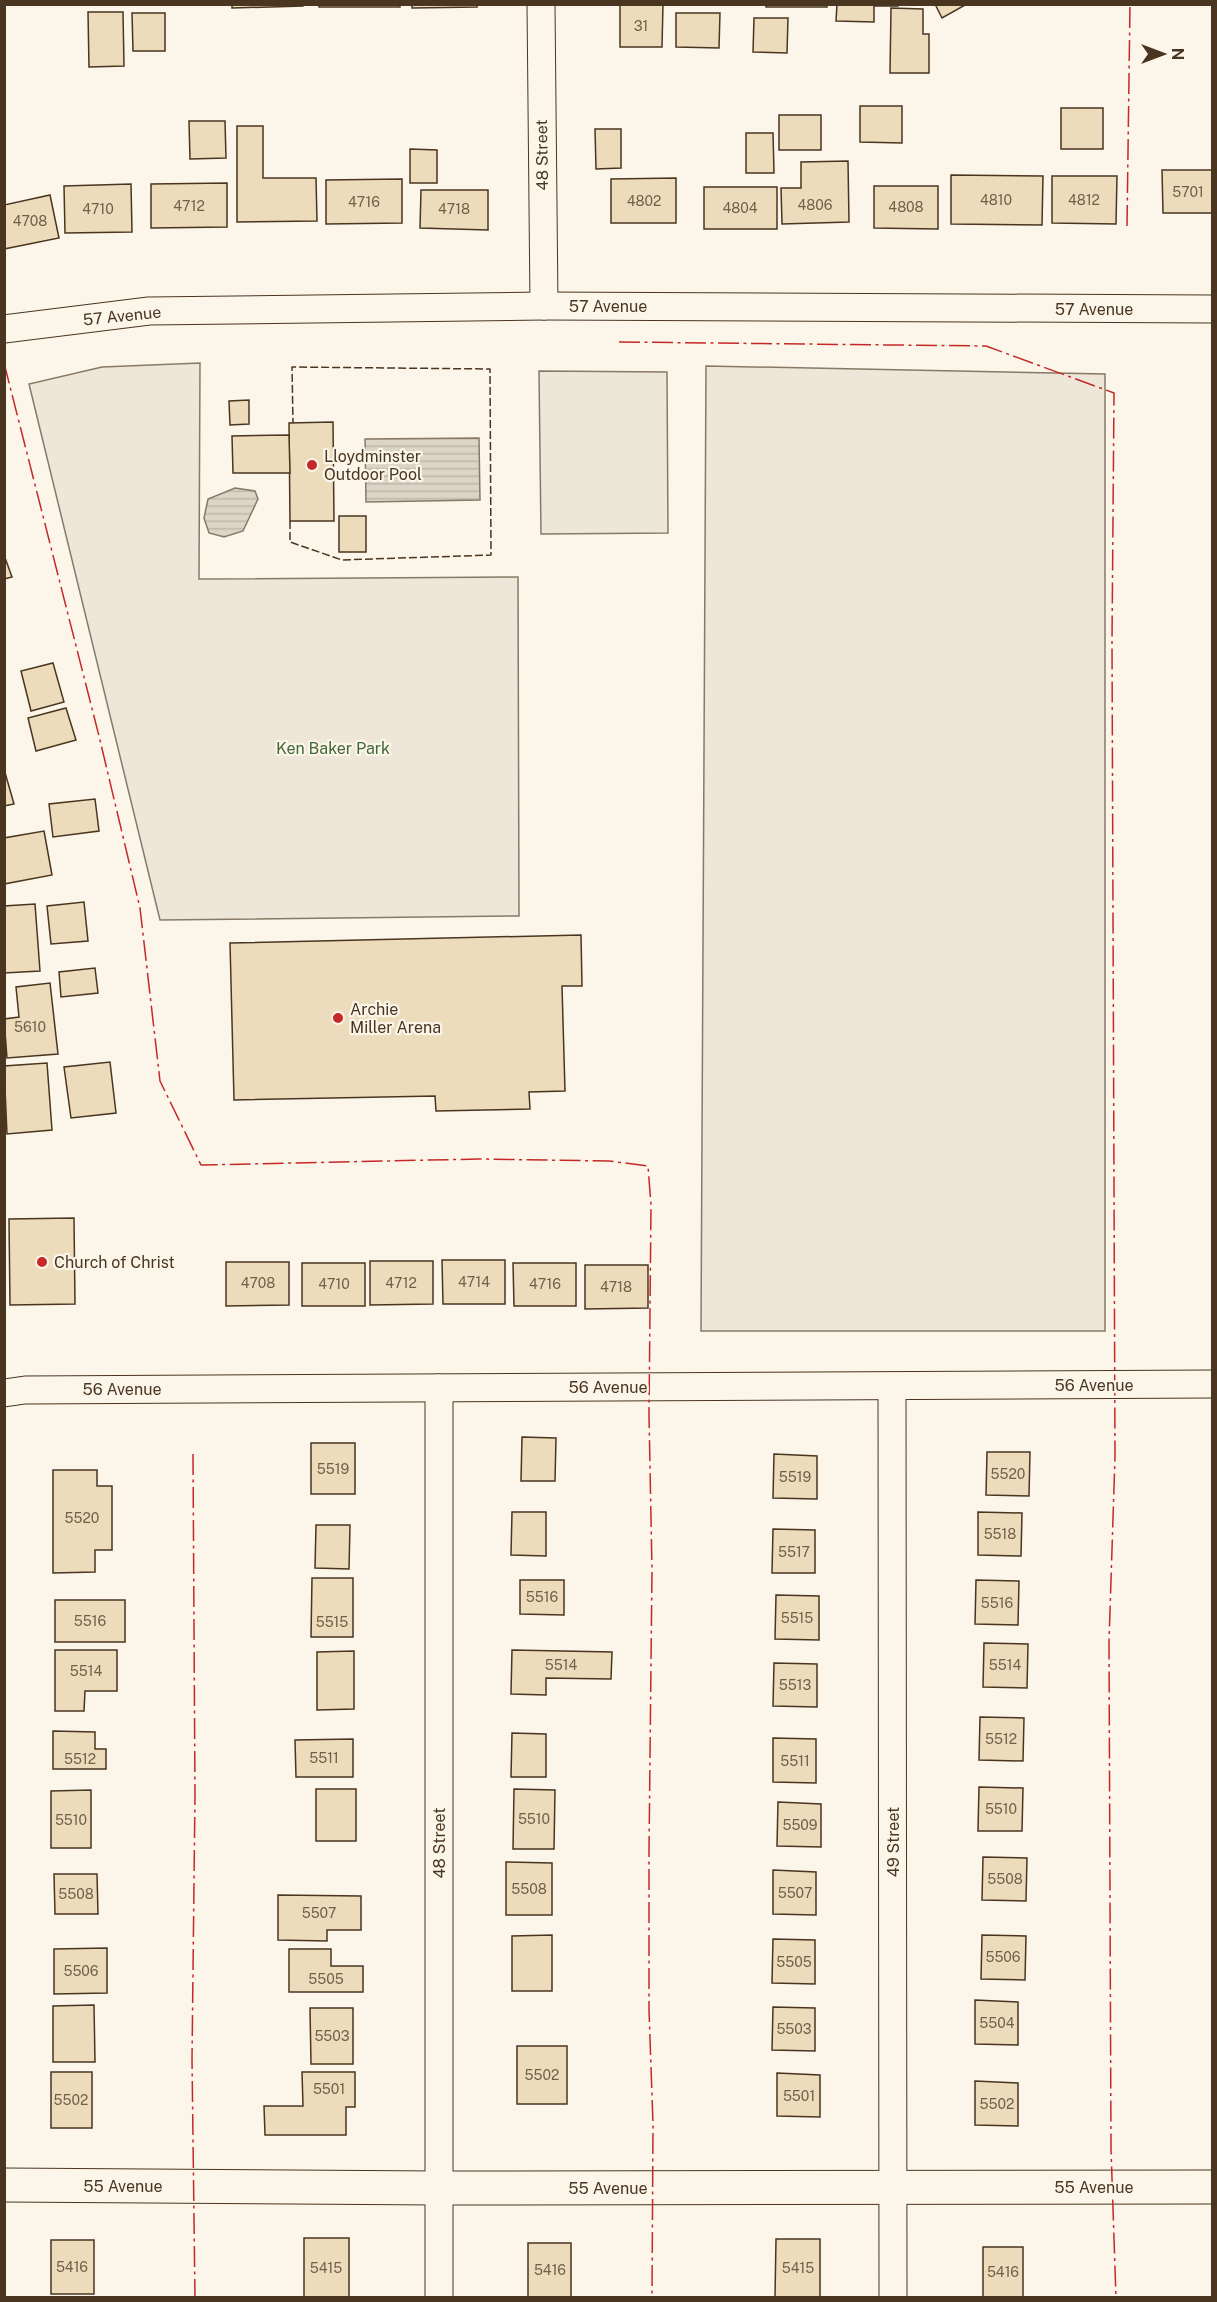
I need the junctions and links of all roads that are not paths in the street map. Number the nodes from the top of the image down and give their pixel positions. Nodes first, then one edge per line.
1 (541, 4) edge
2 (544, 306) junction
3 (1212, 309) edge
4 (4, 329) edge
5 (1212, 1384) edge
6 (892, 1386) junction
7 (439, 1388) junction
8 (4, 1393) edge
9 (4, 2185) edge
10 (1212, 2187) edge
11 (439, 2188) junction
12 (893, 2188) junction
13 (439, 2298) edge
14 (893, 2298) edge

1 - 2 street, 48 Street
2 - 3 street, 57 Avenue
2 - 4 street, 57 Avenue
5 - 6 street, 56 Avenue
6 - 7 street, 56 Avenue
6 - 12 street, 49 Street
7 - 8 street, 56 Avenue
7 - 11 street, 48 Street
9 - 11 street, 55 Avenue
10 - 12 street, 55 Avenue
11 - 12 street, 55 Avenue
11 - 13 street, 48 Street
12 - 14 street, 49 Street

